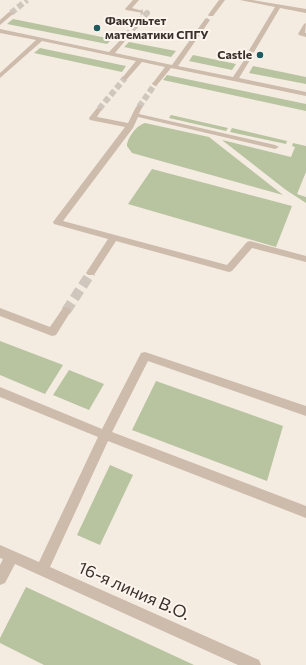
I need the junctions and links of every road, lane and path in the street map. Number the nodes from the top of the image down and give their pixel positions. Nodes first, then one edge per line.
1 (136, 0) edge
2 (222, 0) edge
3 (243, 0) edge
4 (278, 6) junction
5 (306, 11) edge
6 (141, 12) dead end
7 (11, 13) tunnel mouth
8 (0, 23) edge
9 (306, 25) edge
10 (0, 32) edge
11 (306, 35) edge
12 (126, 36) tunnel mouth
13 (40, 40) junction
14 (251, 52) dead end
15 (110, 54) junction
16 (140, 60) junction
17 (247, 60) dead end
18 (172, 67) junction
19 (0, 76) edge
20 (125, 78) tunnel mouth
21 (235, 80) junction
22 (155, 84) tunnel mouth
23 (306, 94) edge
24 (99, 109) dead end
25 (130, 126) junction
26 (275, 147) dead end
27 (113, 238) junction
28 (306, 259) edge
29 (91, 273) tunnel mouth
30 (66, 311) tunnel mouth
31 (0, 312) edge
32 (0, 392) edge
33 (306, 411) edge
34 (105, 435) junction
35 (306, 512) edge
36 (6, 554) edge
37 (42, 569) junction
38 (0, 578) edge
39 (254, 665) edge

1 - 6 street
2 - 18 street
3 - 4 street
4 - 5 street
4 - 14 street
7 - 8 street
9 - 11 street
10 - 13 street
12 - 15 street
13 - 15 street
13 - 19 street
15 - 16 street
16 - 18 street
16 - 20 street
17 - 21 street
18 - 21 street
18 - 22 street
21 - 23 street
24 - 25 street
25 - 26 street
25 - 27 street
27 - 28 street
27 - 29 street
30 - 31 street
32 - 34 street
33 - 34 street
34 - 35 street
34 - 37 street
36 - 37 street, 16-я линия В.О.
36 - 38 street
37 - 39 street, 16-я линия В.О.

